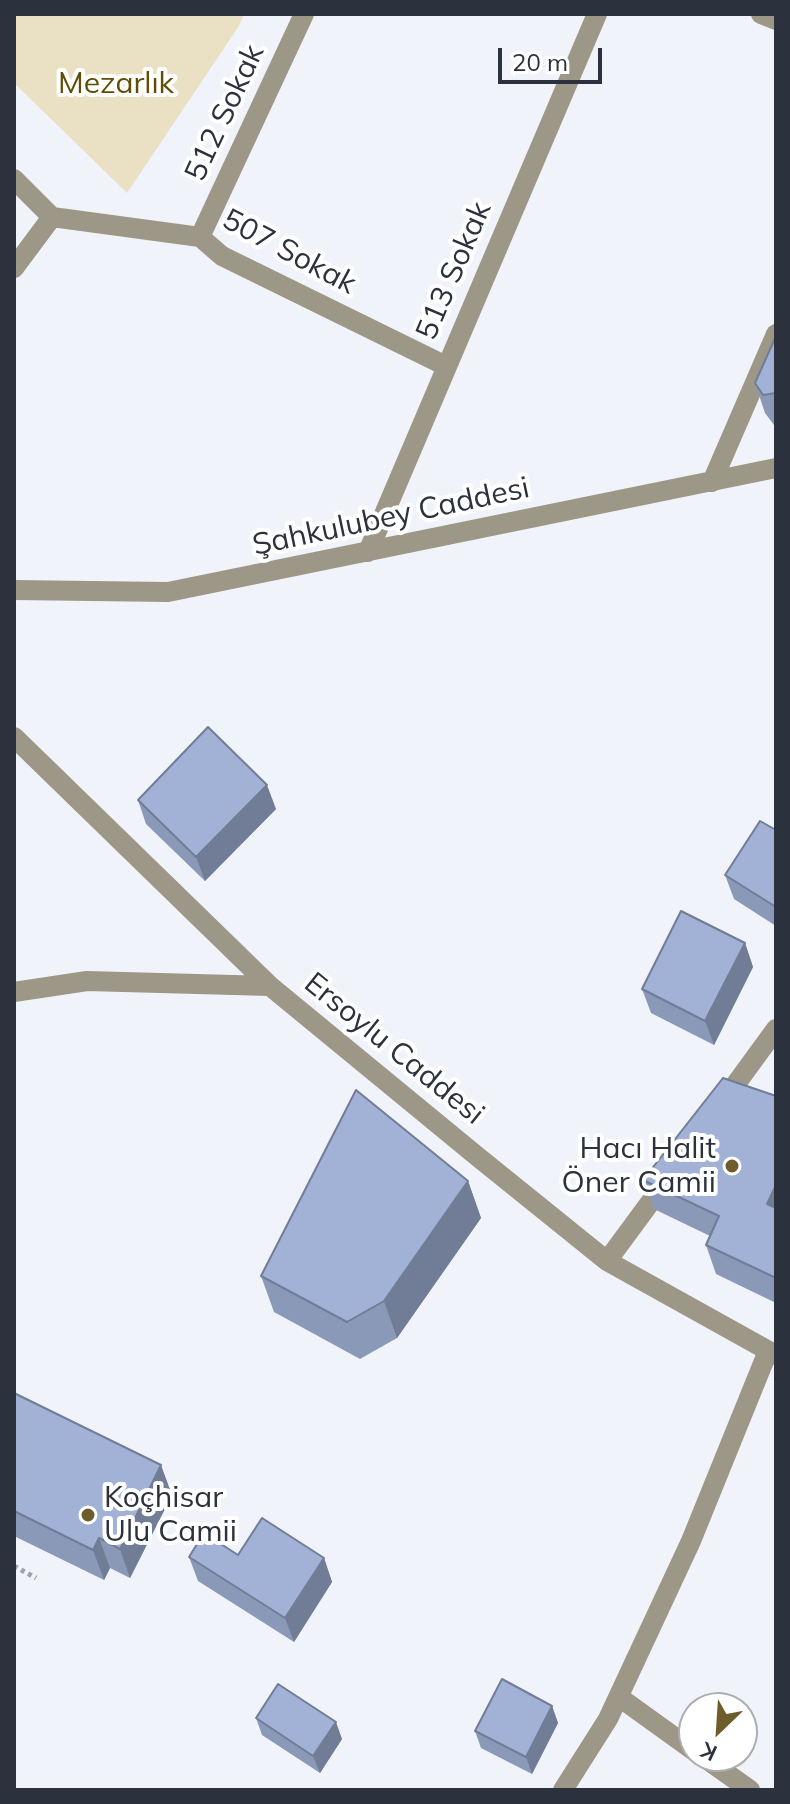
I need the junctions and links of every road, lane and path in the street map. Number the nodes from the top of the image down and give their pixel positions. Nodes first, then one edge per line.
1 (304, 14) edge
2 (597, 14) edge
3 (761, 14) edge
4 (776, 20) edge
5 (14, 179) edge
6 (52, 217) junction
7 (200, 237) junction
8 (14, 268) edge
9 (776, 334) edge
10 (446, 366) junction
11 (776, 468) edge
12 (712, 482) junction
13 (368, 552) junction
14 (14, 590) edge
15 (14, 737) edge
16 (270, 986) junction
17 (14, 992) edge
18 (776, 1029) edge
19 (710, 1120) edge
20 (682, 1158) edge
21 (607, 1261) junction
22 (772, 1353) edge
23 (14, 1566) edge
24 (36, 1578) dead end
25 (619, 1697) junction
26 (678, 1739) edge
27 (725, 1772) edge
28 (563, 1790) edge
29 (750, 1790) edge

1 - 7 street, 512 Sokak
2 - 10 street, 513 Sokak
3 - 4 street
5 - 6 street
6 - 7 street, 507 Sokak
6 - 8 street
7 - 10 street, 507 Sokak
9 - 12 street
10 - 13 street, 513 Sokak
11 - 12 street, Şahkulubey Caddesi
12 - 13 street, Şahkulubey Caddesi
13 - 14 street, Şahkulubey Caddesi
15 - 16 street, Ersoylu Caddesi
16 - 17 street
16 - 21 street, Ersoylu Caddesi
18 - 19 street
20 - 21 street
21 - 22 street, Ersoylu Caddesi
22 - 25 street
23 - 24 path
25 - 26 street
25 - 28 street
27 - 29 street

